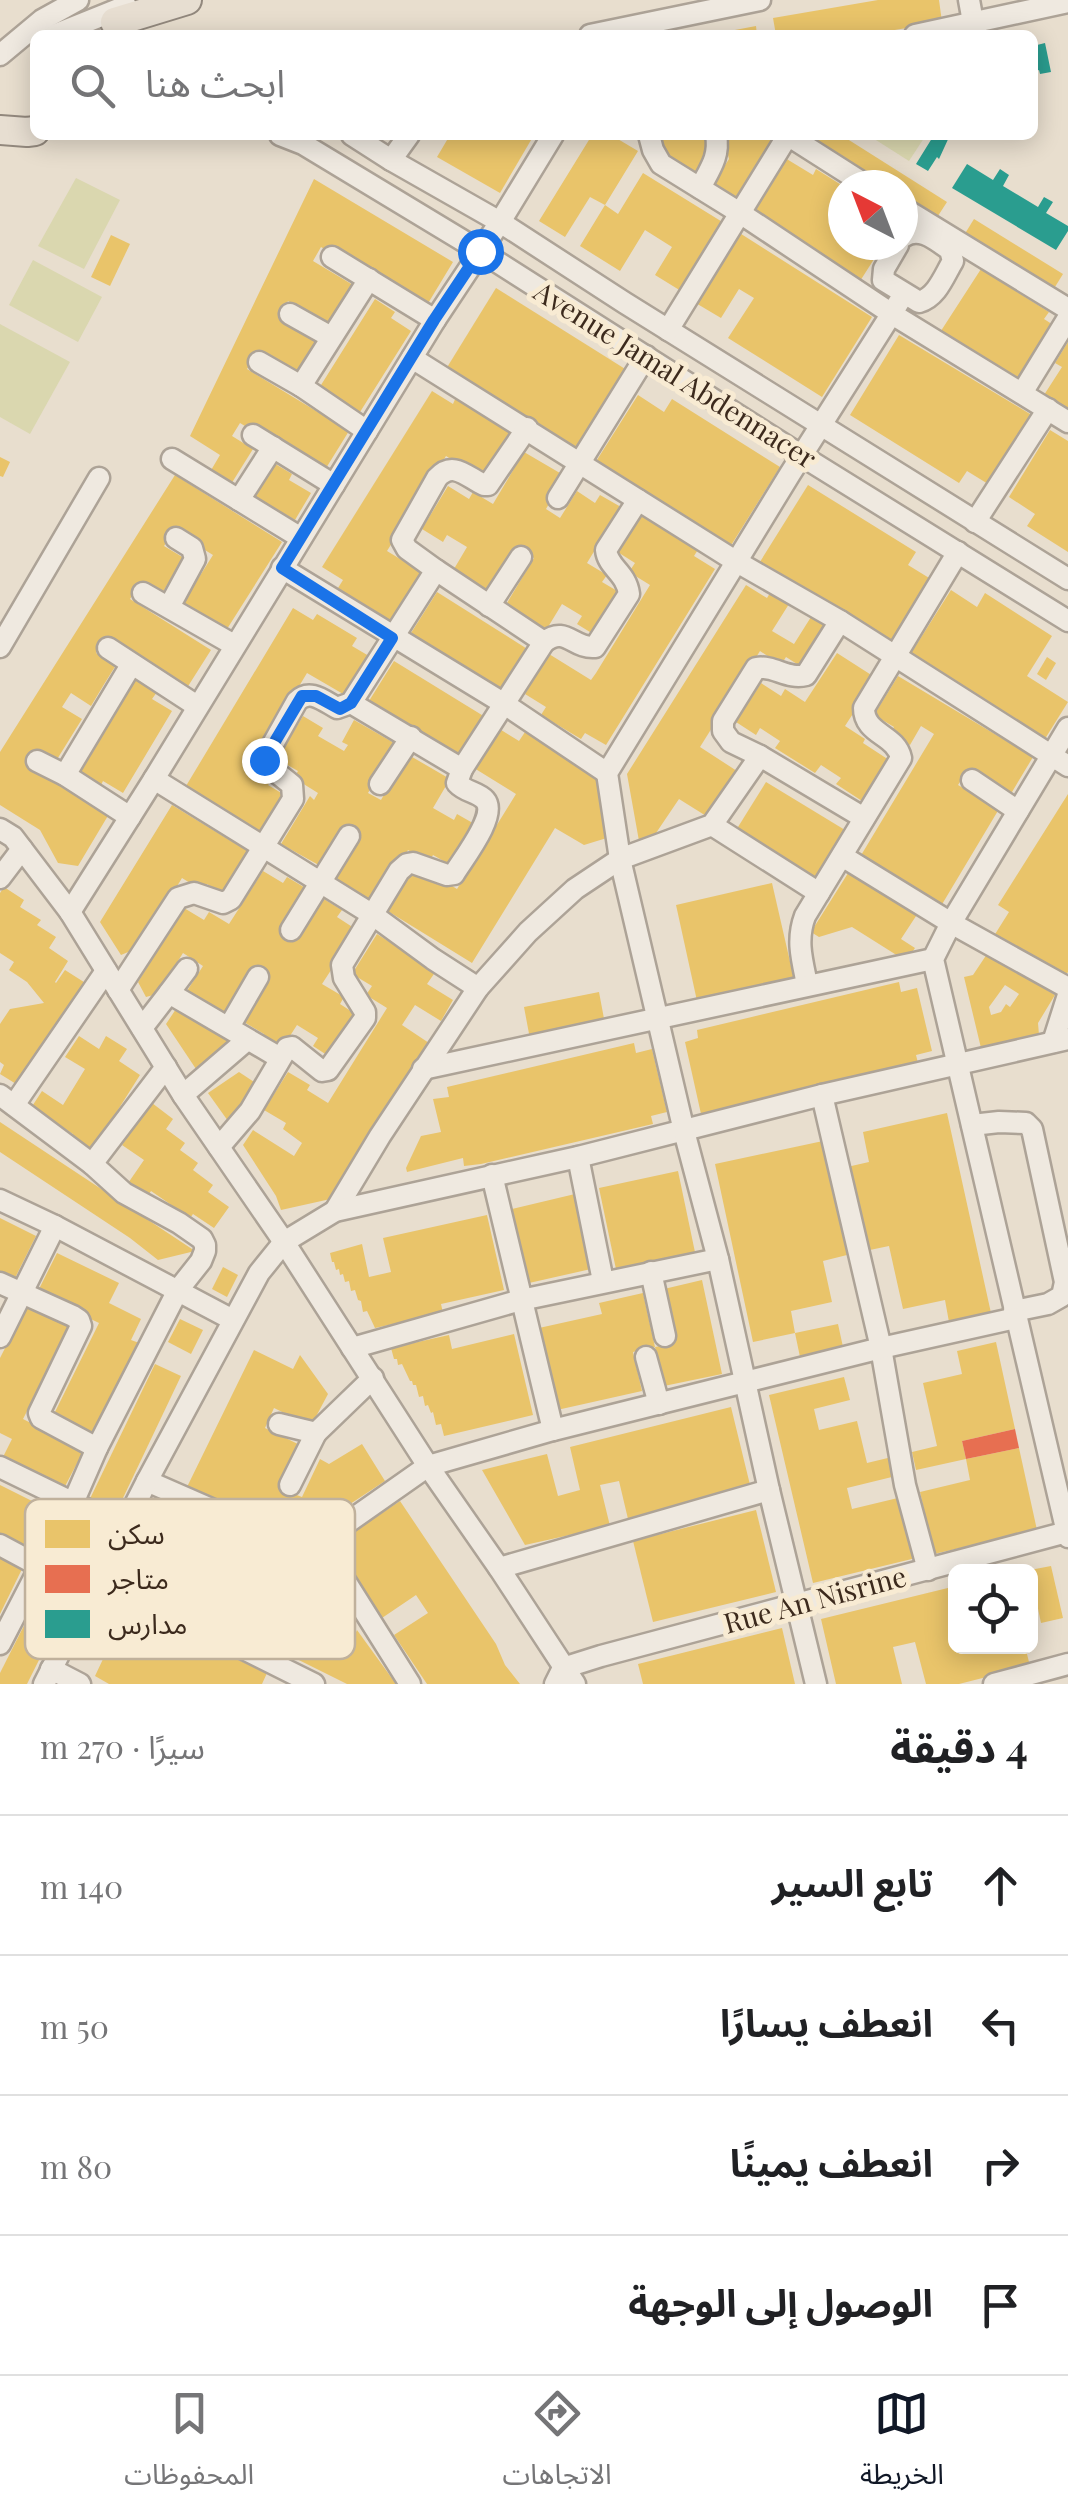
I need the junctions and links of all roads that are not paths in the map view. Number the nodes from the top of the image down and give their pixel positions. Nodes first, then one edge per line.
1 (78, 0) edge
2 (146, 0) edge
3 (186, 0) edge
4 (760, 0) edge
5 (969, 0) edge
6 (1068, 2) edge
7 (113, 17) edge
8 (973, 22) junction
9 (70, 30) edge
10 (614, 30) edge
11 (937, 30) edge
12 (30, 48) edge
13 (0, 55) edge
14 (0, 67) edge
15 (0, 130) edge
16 (30, 131) edge
17 (293, 140) edge
18 (360, 140) edge
19 (405, 140) edge
20 (550, 140) edge
21 (650, 140) edge
22 (717, 140) edge
23 (786, 140) edge
24 (794, 140) edge
25 (391, 160) junction
26 (842, 170) edge
27 (700, 188) junction
28 (740, 213) junction
29 (918, 220) edge
30 (500, 222) junction
31 (918, 232) edge
32 (936, 235) junction
33 (480, 251) junction
34 (332, 257) dead end
35 (889, 260) edge
36 (369, 279) junction
37 (904, 294) junction
38 (1068, 309) edge
39 (290, 314) dead end
40 (892, 314) junction
41 (1068, 318) edge
42 (434, 320) junction
43 (668, 330) junction
44 (330, 337) junction
45 (646, 356) junction
46 (412, 358) junction
47 (259, 362) dead end
48 (301, 386) junction
49 (1022, 393) junction
50 (1048, 409) junction
51 (1068, 422) edge
52 (821, 425) junction
53 (526, 428) junction
54 (367, 431) junction
55 (253, 435) dead end
56 (273, 447) junction
57 (802, 456) junction
58 (172, 459) dead end
59 (580, 463) junction
60 (99, 478) dead end
61 (334, 485) junction
62 (558, 498) dead end
63 (238, 500) junction
64 (638, 500) junction
65 (976, 522) junction
66 (176, 538) dead end
67 (301, 538) junction
68 (958, 552) junction
69 (520, 556) dead end
70 (737, 562) junction
71 (282, 568) junction
72 (436, 570) junction
73 (1068, 579) edge
74 (144, 593) dead end
75 (489, 606) junction
76 (169, 607) junction
77 (840, 621) junction
78 (1068, 621) edge
79 (392, 638) junction
80 (544, 642) junction
81 (234, 645) junction
82 (0, 647) edge
83 (108, 648) dead end
84 (894, 656) junction
85 (131, 664) junction
86 (351, 703) junction
87 (503, 704) junction
88 (197, 706) junction
89 (1068, 728) edge
90 (410, 737) junction
91 (760, 756) junction
92 (37, 760) dead end
93 (1060, 760) edge
94 (462, 769) junction
95 (607, 772) junction
96 (65, 775) junction
97 (154, 780) junction
98 (972, 780) dead end
99 (380, 784) dead end
100 (1018, 811) junction
101 (130, 817) junction
102 (864, 818) junction
103 (712, 826) junction
104 (0, 829) edge
105 (350, 836) dead end
106 (263, 847) junction
107 (22, 849) junction
108 (842, 856) junction
109 (620, 859) junction
110 (0, 878) edge
111 (321, 882) junction
112 (819, 893) junction
113 (70, 912) junction
114 (373, 915) junction
115 (951, 923) junction
116 (290, 930) dead end
117 (933, 958) junction
118 (187, 969) dead end
119 (106, 971) junction
120 (258, 978) dead end
121 (807, 984) junction
122 (478, 988) junction
123 (118, 990) junction
124 (1068, 992) edge
125 (169, 993) junction
126 (658, 1018) junction
127 (228, 1027) junction
128 (142, 1028) junction
129 (247, 1040) junction
130 (1060, 1041) edge
131 (280, 1058) junction
132 (958, 1066) junction
133 (166, 1067) junction
134 (424, 1069) junction
135 (184, 1095) junction
136 (822, 1095) junction
137 (7, 1100) edge
138 (972, 1126) junction
139 (684, 1131) junction
140 (219, 1147) junction
141 (578, 1157) junction
142 (92, 1164) junction
143 (492, 1174) junction
144 (0, 1200) edge
145 (335, 1211) junction
146 (56, 1226) junction
147 (284, 1242) junction
148 (718, 1259) junction
149 (650, 1272) junction
150 (604, 1281) junction
151 (0, 1283) edge
152 (178, 1290) junction
153 (22, 1293) junction
154 (521, 1300) junction
155 (1015, 1315) junction
156 (234, 1320) junction
157 (665, 1336) dead end
158 (0, 1337) edge
159 (352, 1348) junction
160 (881, 1348) junction
161 (646, 1358) dead end
162 (373, 1378) junction
163 (746, 1382) junction
164 (659, 1404) junction
165 (279, 1424) dead end
166 (552, 1430) junction
167 (316, 1434) junction
168 (98, 1448) junction
169 (428, 1466) junction
170 (0, 1467) edge
171 (148, 1480) junction
172 (290, 1484) dead end
173 (769, 1490) junction
174 (65, 1499) edge
175 (75, 1499) edge
176 (138, 1499) edge
177 (190, 1499) edge
178 (355, 1517) edge
179 (1068, 1534) edge
180 (0, 1545) edge
181 (25, 1558) edge
182 (499, 1568) junction
183 (928, 1570) junction
184 (355, 1596) edge
185 (25, 1597) edge
186 (798, 1605) junction
187 (0, 1644) edge
188 (244, 1659) edge
189 (1068, 1664) edge
190 (271, 1674) edge
191 (48, 1677) edge
192 (564, 1679) edge
193 (80, 1684) edge
194 (314, 1684) edge
195 (410, 1684) edge
196 (816, 1684) edge
197 (994, 1684) edge
198 (1059, 1684) edge

1 - 13 street
2 - 7 street
3 - 7 main road
4 - 10 street
5 - 8 street
6 - 8 street
7 - 9 street
8 - 11 street
12 - 14 street
15 - 16 main road
17 - 33 street, Avenue Jamal Abdennacer
18 - 25 street, Avenue Jamal Abdennacer
19 - 25 street
20 - 30 street
21 - 27 street
22 - 27 street
23 - 28 street
24 - 26 street
25 - 30 street, Avenue Jamal Abdennacer
27 - 28 street
28 - 40 street
28 - 43 street
29 - 32 street
30 - 33 street
30 - 43 street, Avenue Jamal Abdennacer
31 - 32 street
32 - 37 street
32 - 38 street
33 - 42 street
33 - 45 street, Avenue Jamal Abdennacer
34 - 36 street
35 - 37 street
36 - 42 street
36 - 44 street
37 - 40 street
39 - 44 street
40 - 49 street
40 - 52 street
41 - 49 street
42 - 46 street
43 - 52 street, Avenue Jamal Abdennacer
44 - 48 street
45 - 57 street, Avenue Jamal Abdennacer
45 - 59 street
46 - 53 street
46 - 54 street
47 - 48 street
48 - 54 street
49 - 50 street
50 - 51 street
50 - 65 street
52 - 57 street
52 - 65 street, Avenue Jamal Abdennacer
53 - 59 street
53 - 72 street
54 - 61 street
55 - 56 street
56 - 61 street
56 - 63 street
57 - 68 street, Avenue Jamal Abdennacer
57 - 70 street
58 - 63 street
59 - 62 street
59 - 64 street
60 - 82 street
61 - 67 street
63 - 67 street
64 - 70 street
64 - 80 street
65 - 73 street, Avenue Jamal Abdennacer
66 - 76 street
67 - 71 street
68 - 78 street, Avenue Jamal Abdennacer
68 - 84 street
69 - 75 street
70 - 77 street
70 - 95 street
71 - 79 street
71 - 81 street
72 - 75 street
72 - 79 street
74 - 76 street
75 - 80 street
76 - 81 street
77 - 84 street
77 - 91 street
79 - 86 street
79 - 87 street
80 - 87 street
81 - 88 street
83 - 85 street
84 - 93 street
84 - 102 street
85 - 88 street
85 - 96 street
86 - 90 street
86 - 106 street
87 - 94 street
87 - 95 street
88 - 97 street
89 - 93 street
90 - 94 street
90 - 99 street
91 - 102 street
91 - 103 street
92 - 96 street
93 - 100 street
94 - 114 street
95 - 109 street
96 - 101 street
97 - 101 street
97 - 106 street
98 - 100 street
100 - 115 street
101 - 113 street
102 - 108 street
103 - 109 street
103 - 112 street
104 - 107 street
105 - 111 street
106 - 111 street
106 - 123 street
107 - 110 street
107 - 113 street
108 - 112 street
108 - 115 street
109 - 122 street
109 - 126 street
111 - 114 street
111 - 116 street
112 - 121 street
113 - 119 street
114 - 122 street
114 - 131 street
115 - 117 street
115 - 124 street
117 - 121 street
117 - 132 street
118 - 125 street
119 - 123 street
119 - 137 street
120 - 127 street
121 - 126 street
122 - 134 street
123 - 128 street
124 - 130 street
125 - 127 street
125 - 128 street
126 - 134 street
126 - 139 street
127 - 129 street
128 - 133 street
129 - 131 street
129 - 135 street
130 - 132 street
131 - 140 street
132 - 136 street
132 - 138 street
133 - 135 street
133 - 142 street
134 - 145 street
135 - 140 street
136 - 139 street
136 - 160 street
137 - 142 street
138 - 155 street
138 - 155 street
139 - 141 street
139 - 148 street
140 - 147 street
141 - 143 street
141 - 150 street
142 - 152 street
143 - 145 street
143 - 154 street
144 - 146 street
145 - 147 street
146 - 152 street
146 - 153 street
147 - 156 street
147 - 159 street
148 - 149 street
148 - 163 street
149 - 150 street
149 - 157 street
150 - 154 street
151 - 153 street
152 - 156 street
152 - 168 street
153 - 158 street
153 - 168 street
154 - 159 street
154 - 166 street
155 - 160 street
155 - 179 street
156 - 171 street
159 - 162 street
160 - 163 street
160 - 183 street
161 - 164 street
162 - 167 street
162 - 169 street
163 - 164 street
163 - 173 street
164 - 166 street
165 - 167 street
166 - 169 street
167 - 172 street
168 - 175 street
169 - 178 street
169 - 182 street
170 - 174 street
171 - 176 street
171 - 177 street
173 - 182 street
173 - 186 street
179 - 183 street, Rue An Nisrine
180 - 181 street
182 - 192 street
183 - 186 street, Rue An Nisrine
184 - 195 street
185 - 187 street
186 - 192 street, Rue An Nisrine
186 - 196 street
188 - 190 street
189 - 197 street
189 - 198 street
190 - 194 street
191 - 193 street

